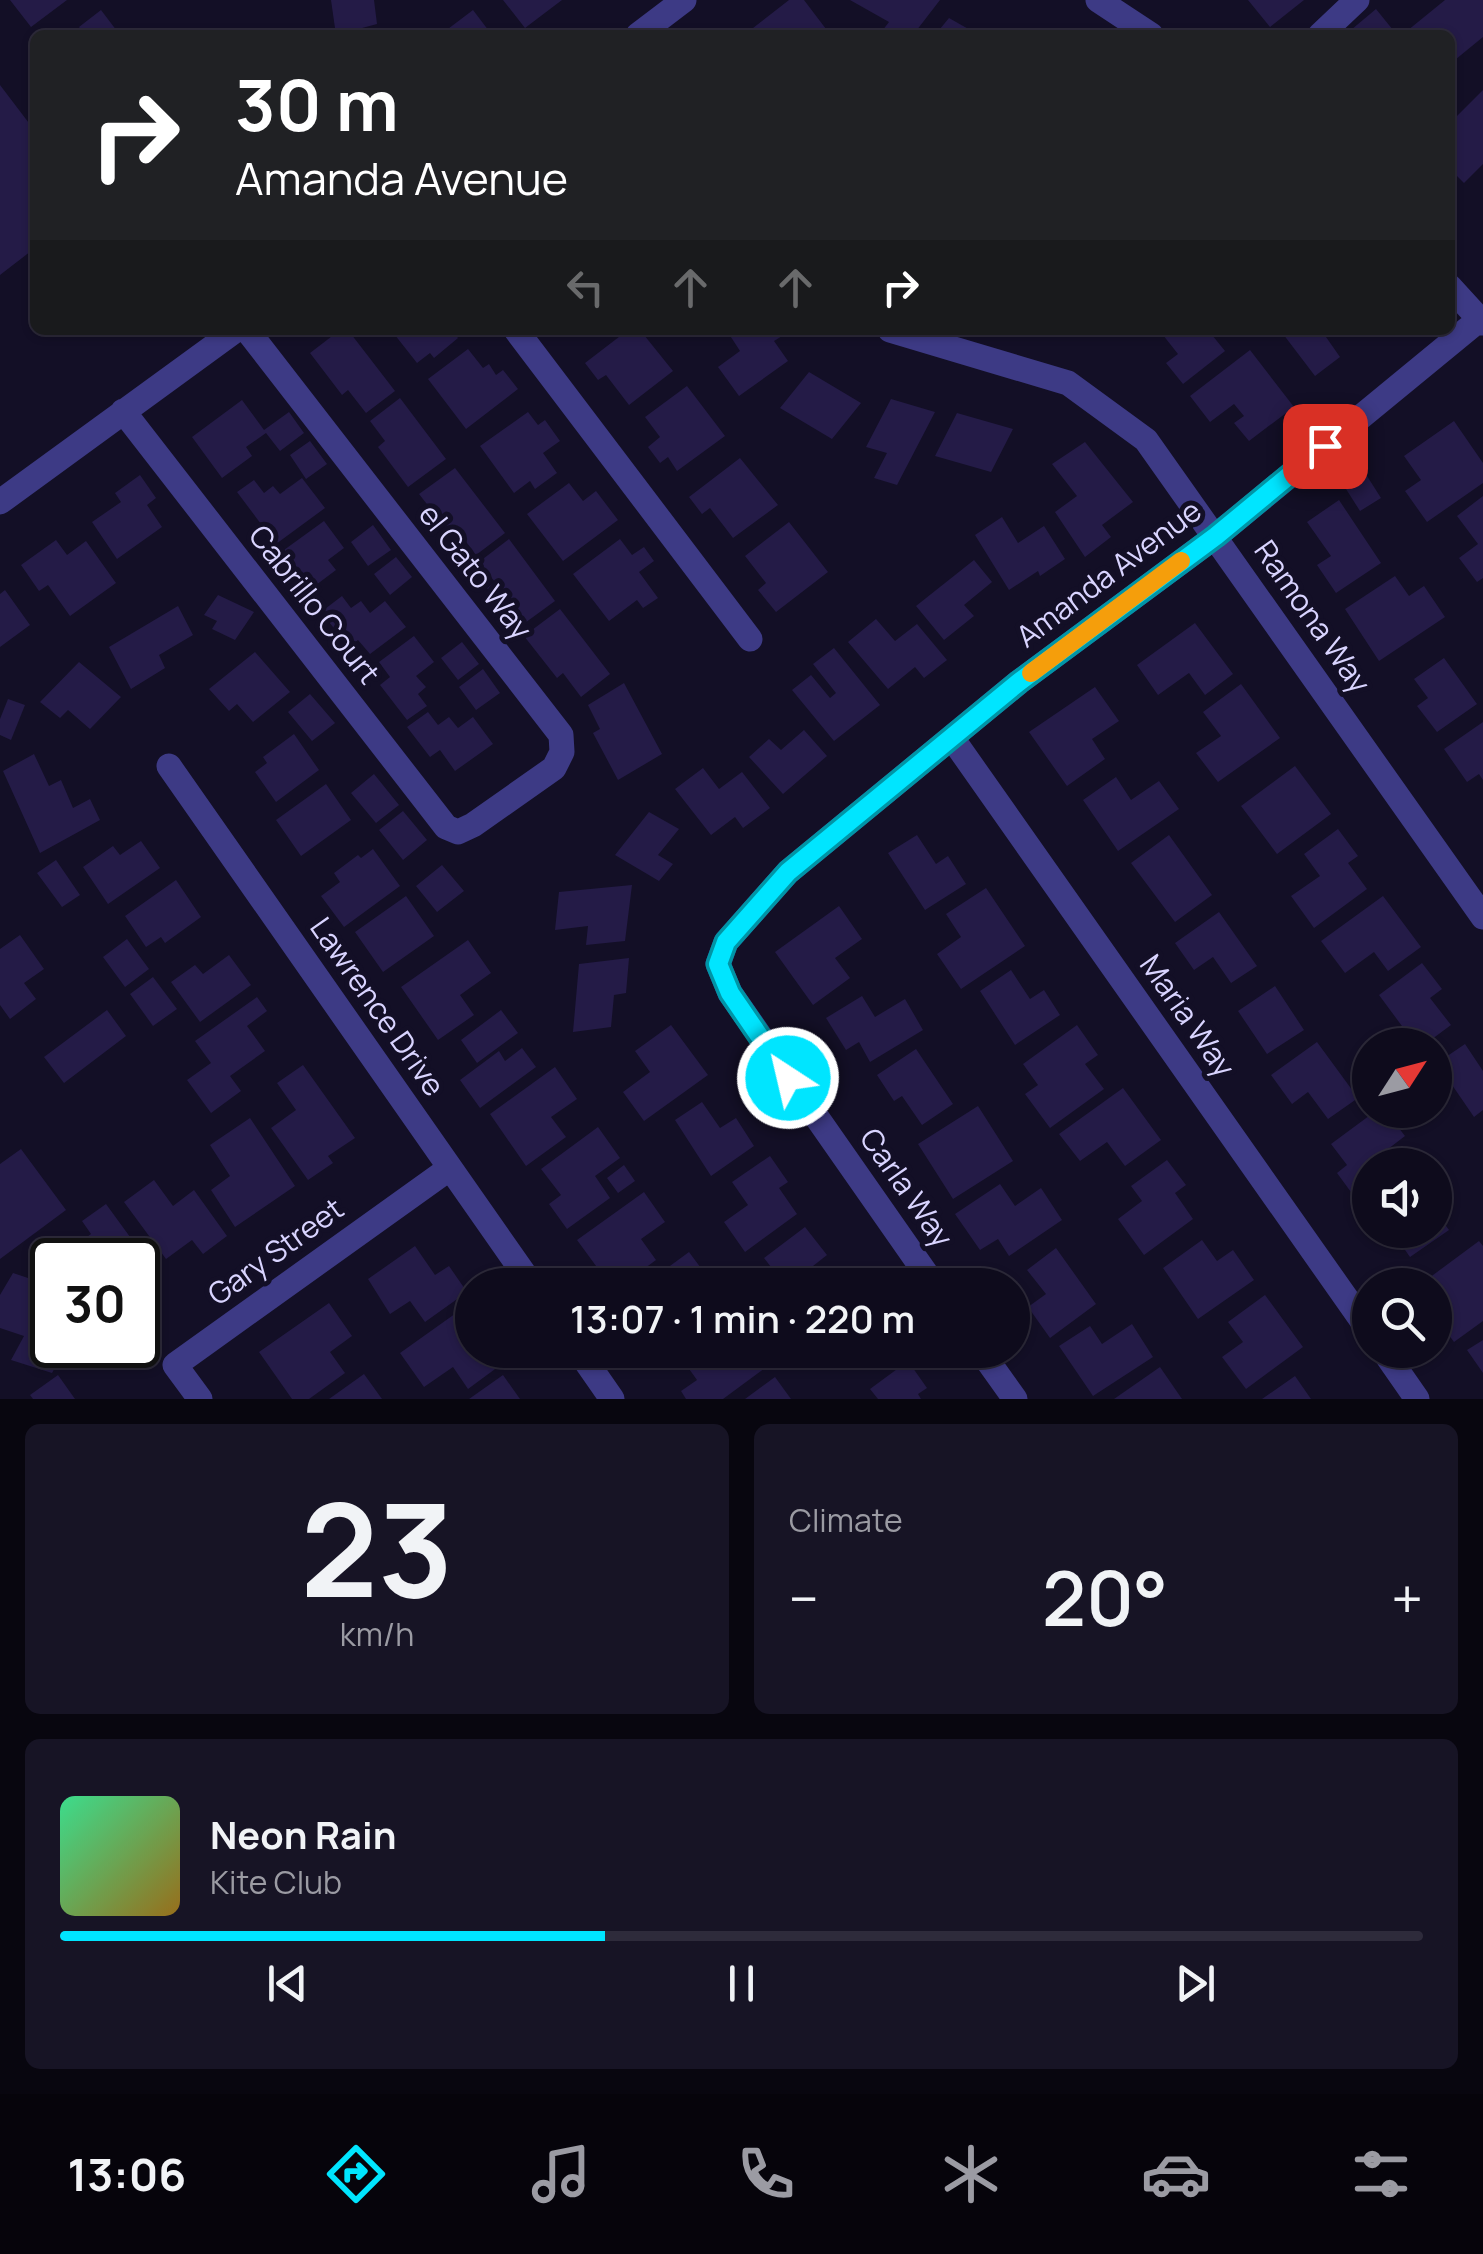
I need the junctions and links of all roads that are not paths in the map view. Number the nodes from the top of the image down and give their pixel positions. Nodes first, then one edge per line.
1 (684, 0) edge
2 (1098, 0) edge
3 (1344, 4) edge
4 (647, 30) edge
5 (1143, 30) edge
6 (1324, 30) edge
7 (1455, 292) edge
8 (1481, 321) edge
9 (229, 335) edge
10 (252, 335) edge
11 (520, 335) edge
12 (908, 335) edge
13 (123, 412) junction
14 (0, 502) edge
15 (1216, 536) junction
16 (750, 639) dead end
17 (952, 738) junction
18 (169, 766) dead end
19 (458, 832) joint
20 (1483, 917) edge
21 (738, 927) joint
22 (450, 1168) junction
23 (520, 1268) edge
24 (922, 1268) edge
25 (1352, 1306) edge
26 (590, 1368) edge
27 (992, 1368) edge
28 (1395, 1368) edge
29 (200, 1399) edge
30 (612, 1399) edge
31 (1014, 1399) edge
32 (1417, 1399) edge

1 - 4 street
2 - 5 street
3 - 6 street
7 - 8 street
8 - 15 street, Amanda Avenue
9 - 13 street
10 - 19 street, el Gato Way
11 - 16 street
12 - 15 street, Ramona Way
13 - 14 street
13 - 19 street, Cabrillo Court
15 - 17 street, Amanda Avenue
15 - 20 street, Ramona Way
17 - 21 street, Amanda Avenue
17 - 25 street, Maria Way
18 - 22 street, Lawrence Drive
21 - 24 street, Carla Way
22 - 23 street, Lawrence Drive
22 - 29 street, Gary Street
26 - 30 street
27 - 31 street
28 - 32 street

